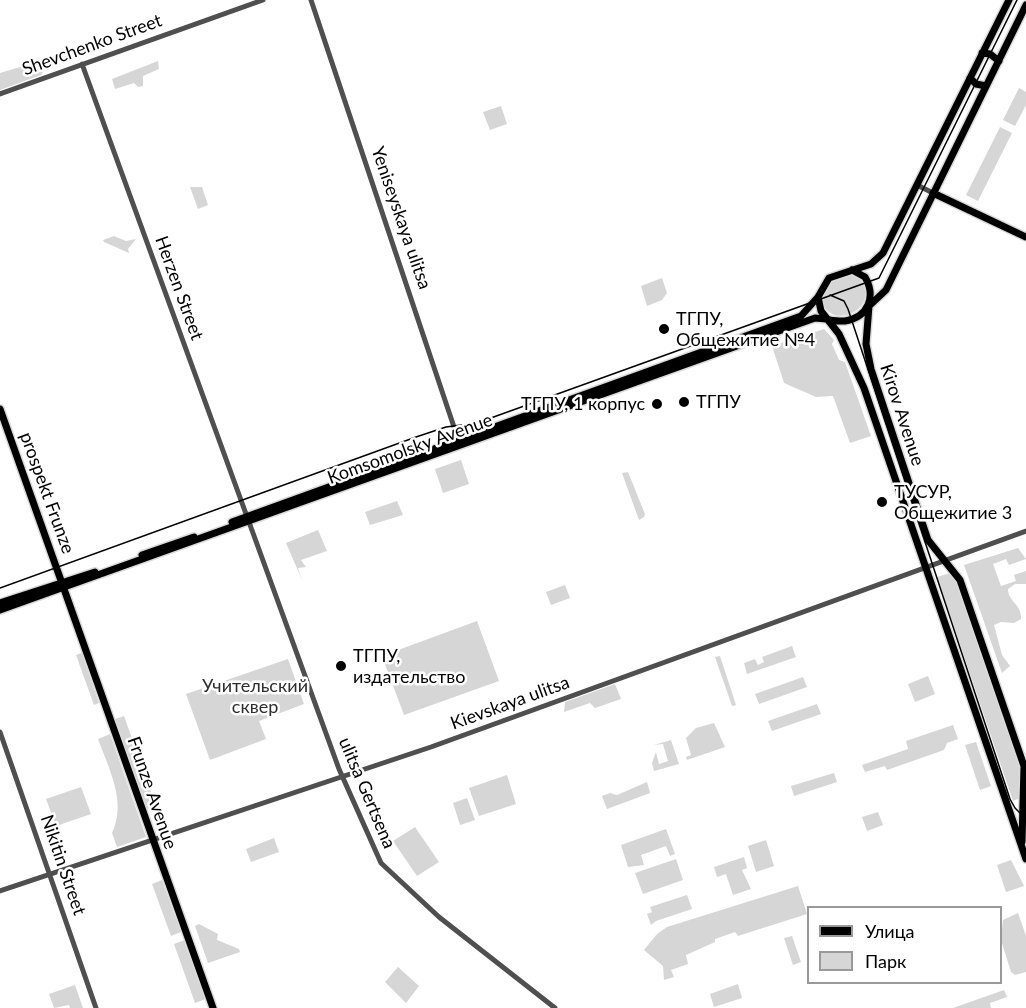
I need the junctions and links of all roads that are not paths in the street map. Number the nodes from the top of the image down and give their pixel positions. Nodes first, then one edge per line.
1 (263, 0) edge
2 (311, 0) edge
3 (1009, 0) edge
4 (1026, 5) edge
5 (982, 53) junction
6 (999, 61) junction
7 (82, 64) junction
8 (970, 78) junction
9 (986, 86) junction
10 (0, 94) edge
11 (917, 185) junction
12 (933, 193) junction
13 (1026, 237) edge
14 (852, 270) junction
15 (818, 299) junction
16 (869, 306) junction
17 (829, 319) junction
18 (0, 409) edge
19 (460, 443) junction
20 (248, 519) junction
21 (1026, 531) edge
22 (944, 560) junction
23 (925, 567) junction
24 (64, 585) junction
25 (0, 603) edge
26 (0, 610) edge
27 (0, 732) edge
28 (342, 777) junction
29 (1006, 806) junction
30 (1023, 809) junction
31 (152, 841) junction
32 (1022, 848) junction
33 (1026, 859) edge
34 (51, 875) junction
35 (0, 891) edge
36 (96, 1008) edge
37 (213, 1008) edge
38 (555, 1008) edge

1 - 7 street, Shevchenko Street
2 - 19 street, Yeniseyskaya ulitsa
3 - 5 main road
4 - 6 main road
5 - 6 main road
5 - 8 main road
6 - 9 main road
7 - 10 street, Shevchenko Street
7 - 20 street, Herzen Street
8 - 9 main road
8 - 11 main road
9 - 12 main road
11 - 12 street
11 - 14 main road
12 - 13 main road
12 - 16 main road
14 - 15 main road
14 - 16 main road
15 - 17 main road
15 - 19 main road, Komsomolsky Avenue
16 - 17 main road
16 - 22 main road, Kirov Avenue
17 - 19 main road, Komsomolsky Avenue
17 - 23 main road, Kirov Avenue
18 - 24 main road, prospekt Frunze
19 - 20 main road, Komsomolsky Avenue
20 - 24 main road, Komsomolsky Avenue
20 - 28 street, ulitsa Gertsena
21 - 22 street, Kievskaya ulitsa
22 - 23 street, Kievskaya ulitsa
22 - 30 main road, Kirov Avenue
23 - 28 street, Kievskaya ulitsa
23 - 29 main road, Kirov Avenue
24 - 25 main road, Komsomolsky Avenue
24 - 26 main road, Komsomolsky Avenue
24 - 31 main road, Frunze Avenue
27 - 34 street, Nikitin Street
28 - 31 street, Kievskaya ulitsa
28 - 38 street, ulitsa Gertsena
29 - 30 main road
29 - 32 main road, Kirov Avenue
30 - 32 main road, Kirov Avenue
31 - 34 street, Kievskaya ulitsa
31 - 37 main road, Frunze Avenue
32 - 33 main road, Kirov Avenue
34 - 35 street, Kievskaya ulitsa
34 - 36 street, Nikitin Street

